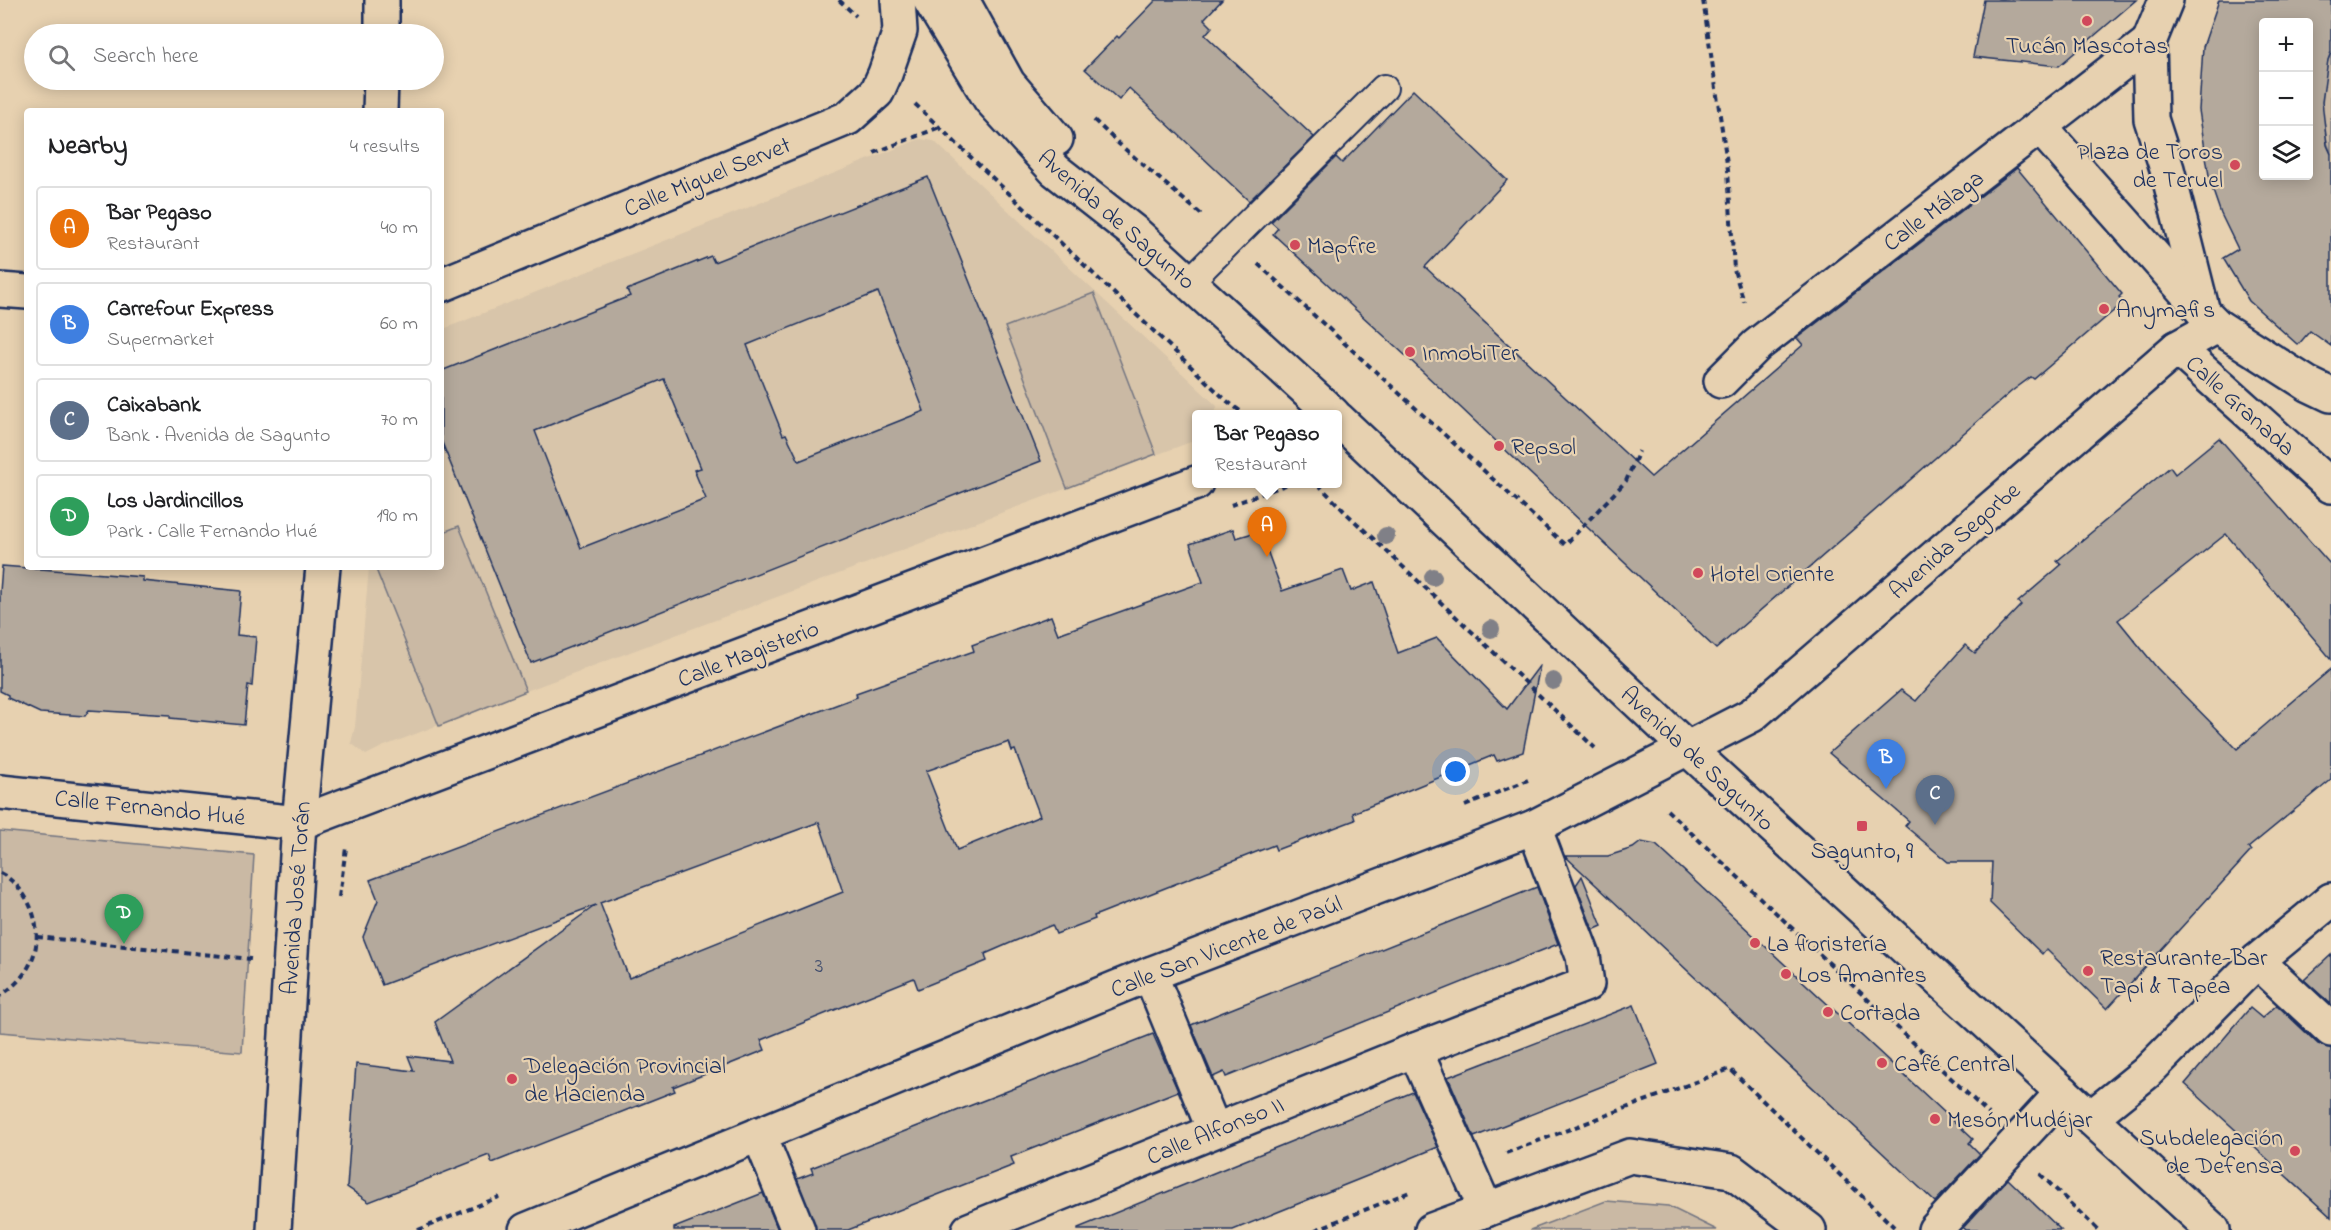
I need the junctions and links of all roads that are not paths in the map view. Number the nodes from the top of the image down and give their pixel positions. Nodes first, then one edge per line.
1 (382, 0) edge
2 (898, 0) edge
3 (930, 0) edge
4 (962, 0) edge
5 (2166, 0) edge
6 (382, 24) edge
7 (2149, 42) junction
8 (1383, 88) dead end
9 (381, 90) edge
10 (380, 108) edge
11 (2040, 128) junction
12 (1134, 232) junction
13 (1189, 282) junction
14 (444, 284) edge
15 (0, 290) edge
16 (24, 292) edge
17 (2210, 319) junction
18 (2177, 348) junction
19 (1721, 381) dead end
20 (2331, 395) edge
21 (1326, 410) edge
22 (1342, 425) edge
23 (1192, 485) edge
24 (2331, 486) edge
25 (323, 570) edge
26 (1688, 749) junction
27 (0, 792) edge
28 (299, 823) junction
29 (1534, 826) junction
30 (2331, 900) edge
31 (2257, 961) junction
32 (1150, 974) junction
33 (2331, 1030) edge
34 (1415, 1050) junction
35 (2062, 1092) junction
36 (2090, 1118) junction
37 (1214, 1130) junction
38 (759, 1134) junction
39 (1486, 1210) junction
40 (1020, 1220) edge
41 (274, 1230) edge
42 (526, 1230) edge
43 (798, 1230) edge
44 (969, 1230) edge
45 (1432, 1230) edge
46 (1809, 1230) edge
47 (1935, 1230) edge
48 (2213, 1230) edge

1 - 6 street
2 - 14 street, Calle Miguel Servet
3 - 12 street, Avenida de Sagunto
4 - 12 street
5 - 7 street, Calle Málaga
7 - 11 street, Calle Málaga
7 - 17 street, Calle Málaga
8 - 13 lane
9 - 10 street
11 - 17 street
11 - 19 street, Calle Málaga
12 - 13 street, Avenida de Sagunto
13 - 21 street, Avenida de Sagunto
15 - 16 street
17 - 18 street, Avenida Segorbe
17 - 20 street, Calle Granada
18 - 24 street, Calle Granada
18 - 26 street, Avenida Segorbe
22 - 26 street, Avenida de Sagunto
23 - 28 street, Calle Magisterio
25 - 28 street, Avenida José Torán
26 - 29 street, Calle San Vicente de Paúl
26 - 35 street, Avenida de Sagunto
27 - 28 street, Calle Fernando Hué
28 - 41 street, Avenida José Torán
29 - 32 street, Calle San Vicente de Paúl
29 - 34 street, Calle Alfonso II
30 - 31 street
31 - 33 street
31 - 36 street
32 - 37 street
32 - 38 street, Calle San Vicente de Paúl
34 - 37 street, Calle Alfonso II
34 - 39 street
35 - 36 street, Avenida de Sagunto
35 - 47 street
36 - 48 street, Avenida de Sagunto
37 - 40 street, Calle Alfonso II
38 - 42 street, Calle San Vicente de Paúl
38 - 43 street
39 - 45 street
39 - 46 street
40 - 44 street, Calle Alfonso II

